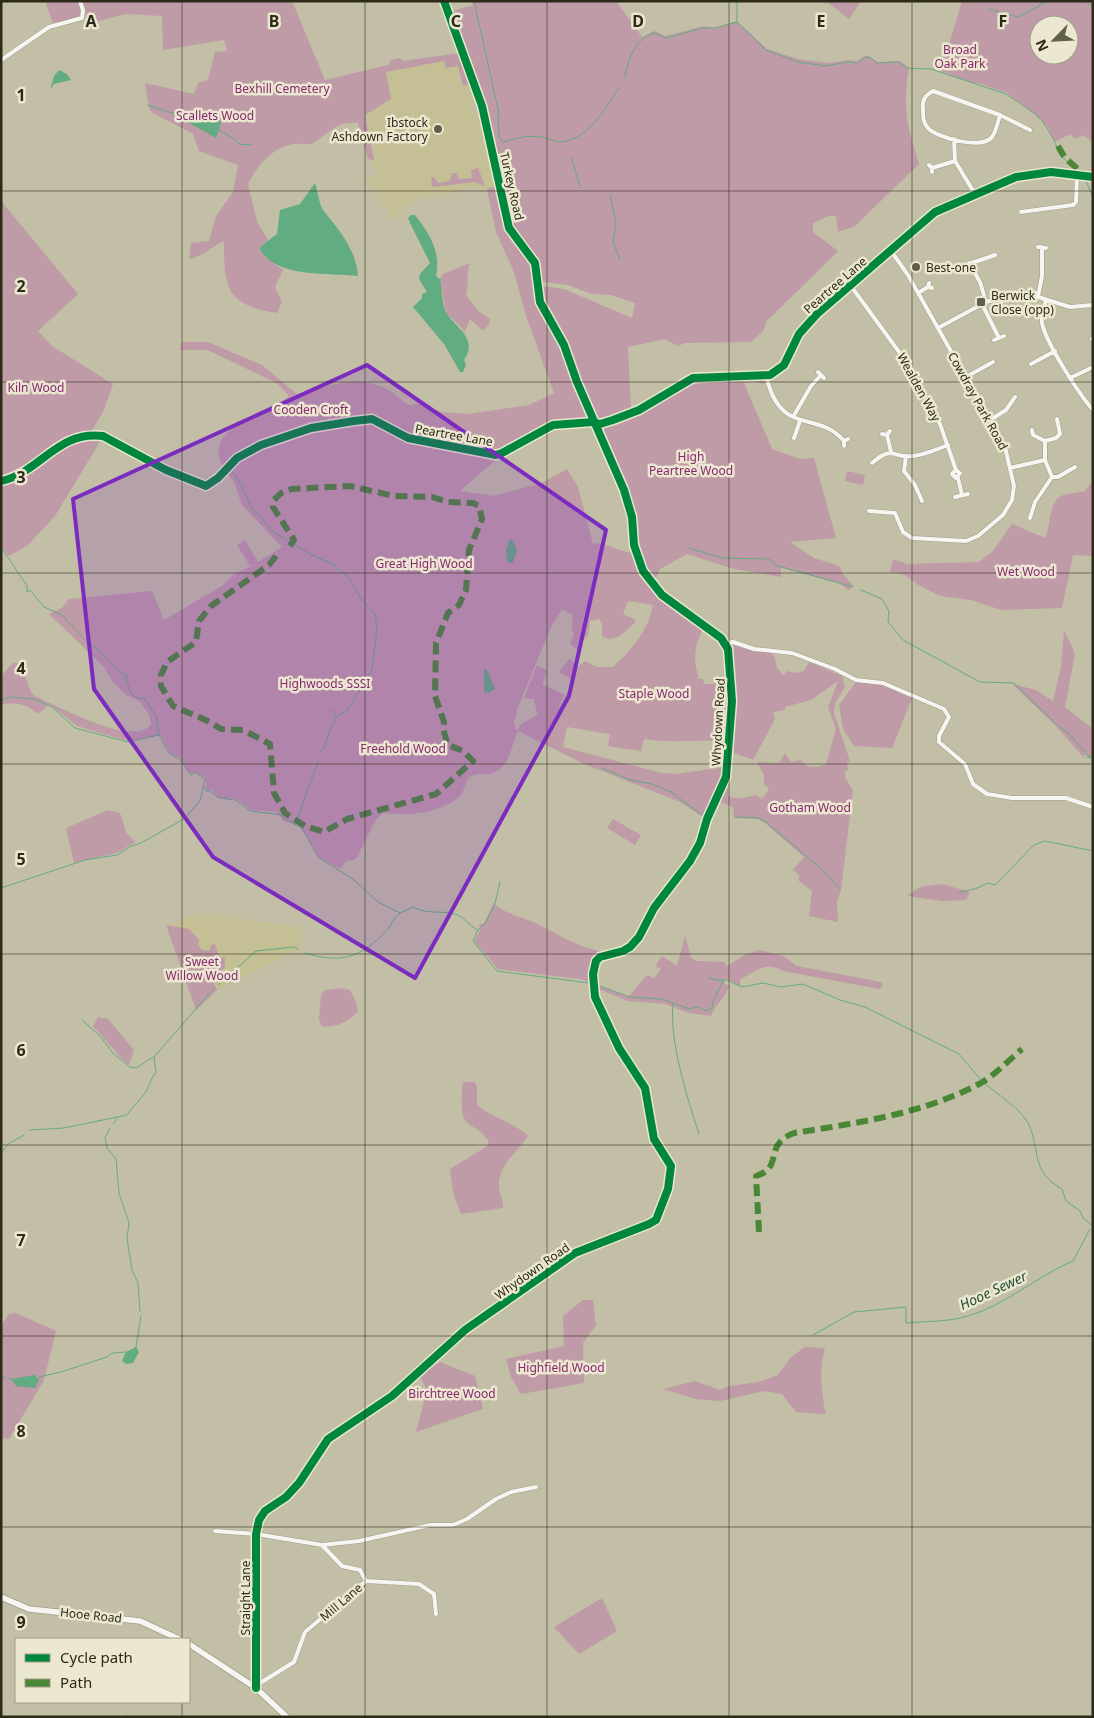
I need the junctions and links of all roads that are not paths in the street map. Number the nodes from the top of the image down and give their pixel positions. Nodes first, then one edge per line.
1 (80, 1) edge
2 (444, 1) edge
3 (1, 60) edge
4 (1000, 115) junction
5 (1026, 131) dead end
6 (954, 139) junction
7 (954, 161) junction
8 (931, 169) dead end
9 (1077, 176) junction
10 (1093, 177) edge
11 (975, 194) junction
12 (1021, 212) dead end
13 (1042, 247) dead end
14 (891, 251) junction
15 (995, 255) dead end
16 (989, 256) junction
17 (969, 263) junction
18 (991, 263) dead end
19 (957, 268) dead end
20 (852, 286) junction
21 (930, 286) dead end
22 (918, 293) junction
23 (1038, 297) junction
24 (1046, 300) junction
25 (984, 303) junction
26 (1089, 305) edge
27 (938, 328) junction
28 (999, 338) dead end
29 (1055, 351) junction
30 (1034, 364) dead end
31 (1093, 367) edge
32 (991, 369) dead end
33 (766, 375) junction
34 (821, 375) dead end
35 (966, 377) junction
36 (1070, 378) junction
37 (1015, 397) dead end
38 (1008, 398) dead end
39 (1012, 401) junction
40 (1093, 410) edge
41 (793, 417) junction
42 (1058, 419) dead end
43 (990, 420) junction
44 (800, 421) junction
45 (596, 423) junction
46 (882, 434) dead end
47 (1060, 434) junction
48 (1027, 436) dead end
49 (1066, 436) dead end
50 (794, 438) dead end
51 (1045, 441) junction
52 (948, 445) junction
53 (844, 446) dead end
54 (891, 452) junction
55 (906, 456) junction
56 (876, 459) junction
57 (1045, 460) junction
58 (872, 463) dead end
59 (880, 464) dead end
60 (1075, 467) dead end
61 (1010, 468) junction
62 (1066, 472) junction
63 (1069, 477) dead end
64 (1052, 478) junction
65 (1, 481) edge
66 (927, 494) dead end
67 (968, 494) dead end
68 (962, 495) junction
69 (955, 496) dead end
70 (876, 504) dead end
71 (874, 510) junction
72 (868, 511) dead end
73 (1030, 518) dead end
74 (933, 534) dead end
75 (934, 541) junction
76 (726, 643) junction
77 (1093, 807) edge
78 (536, 1487) dead end
79 (265, 1511) joint
80 (215, 1532) dead end
81 (256, 1534) junction
82 (322, 1545) junction
83 (366, 1581) junction
84 (1, 1597) edge
85 (436, 1614) dead end
86 (177, 1638) edge
87 (190, 1645) edge
88 (256, 1686) junction
89 (288, 1717) edge

1 - 3 street
2 - 45 street, Turkey Road
4 - 5 street
4 - 6 street
4 - 6 street
6 - 7 street
7 - 8 street
7 - 11 street
9 - 10 street, Peartree Lane
9 - 11 street, Peartree Lane
9 - 12 street
11 - 14 street, Peartree Lane
13 - 23 street
14 - 20 street, Peartree Lane
14 - 22 street, Cowdray Park Road
15 - 16 street
16 - 17 street
16 - 18 street
17 - 19 street
17 - 25 street
20 - 33 street, Peartree Lane
20 - 52 street, Wealden Way
21 - 22 street
22 - 27 street, Cowdray Park Road
23 - 24 street
23 - 25 street
24 - 26 street
24 - 29 street
25 - 27 street
25 - 28 street
27 - 35 street, Cowdray Park Road
29 - 30 street
29 - 36 street
31 - 36 street
32 - 35 street
33 - 41 street
33 - 45 street, Peartree Lane
34 - 41 street
35 - 43 street, Cowdray Park Road
36 - 40 street
37 - 39 street
38 - 39 street
39 - 43 street
41 - 44 street
42 - 47 street
43 - 61 street, Cowdray Park Road
44 - 50 street
44 - 53 street
45 - 65 street, Peartree Lane
45 - 76 street
46 - 54 street
47 - 49 street
47 - 51 street
48 - 51 street
51 - 57 street
52 - 55 street
52 - 68 street, Wealden Way
54 - 55 street
54 - 56 street
55 - 66 street
56 - 58 street
56 - 59 street
57 - 61 street
57 - 64 street
60 - 62 street
61 - 75 street, Cowdray Park Road
62 - 63 street
62 - 64 street
64 - 73 street
67 - 68 street
68 - 69 street
70 - 71 street
71 - 72 street, Cowdray Park Road
71 - 75 street, Cowdray Park Road
74 - 75 street
76 - 77 street
76 - 79 street, Whydown Road
78 - 82 street
79 - 81 street, Straight Lane
80 - 81 street
81 - 82 street
81 - 88 street, Straight Lane
82 - 83 street
83 - 85 street, Mill Lane
83 - 88 street, Mill Lane
84 - 86 main road, Hooe Road
87 - 88 main road
88 - 89 main road

